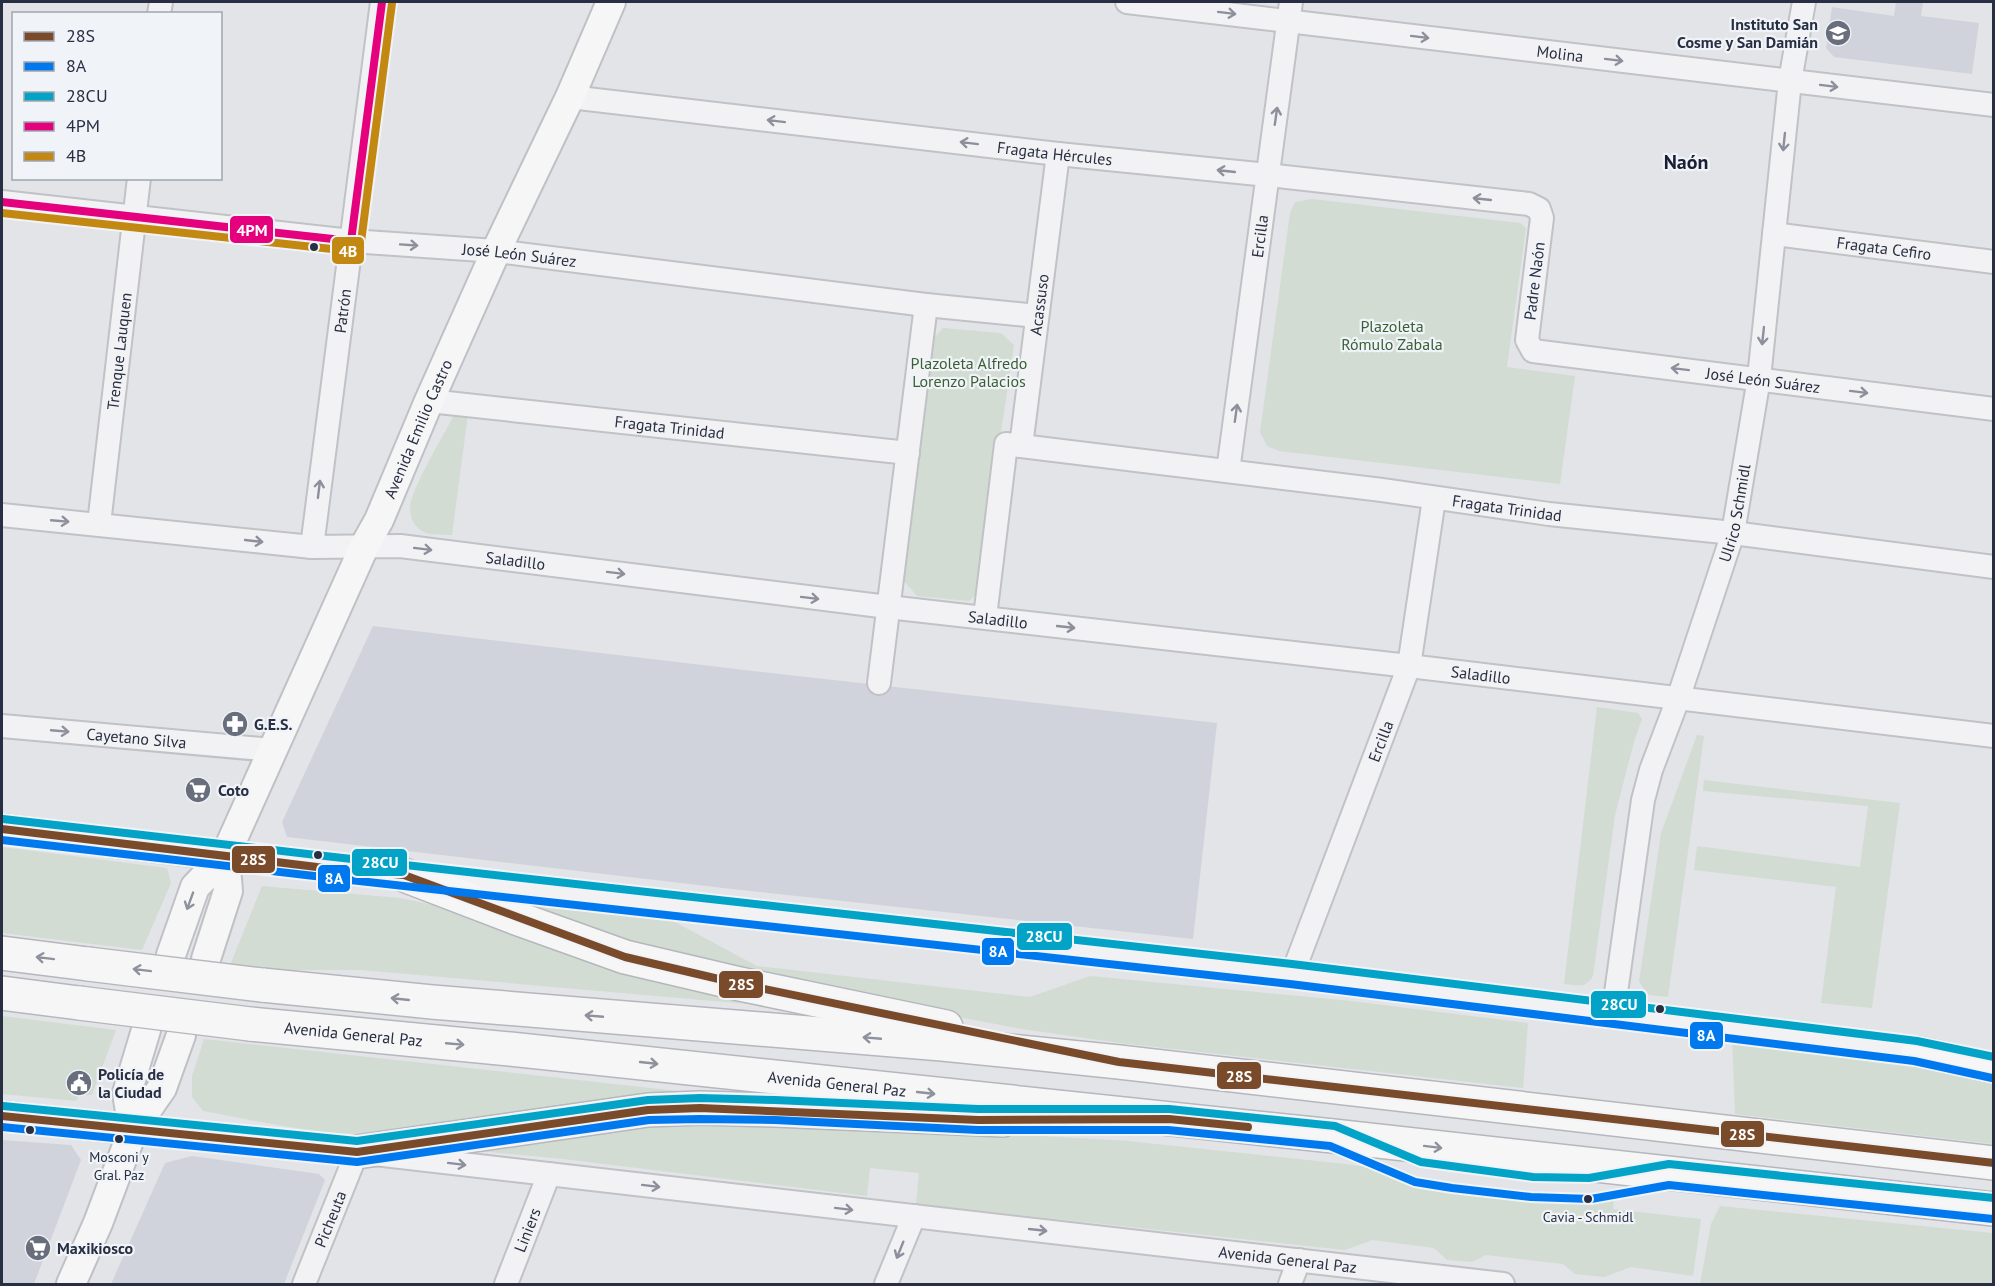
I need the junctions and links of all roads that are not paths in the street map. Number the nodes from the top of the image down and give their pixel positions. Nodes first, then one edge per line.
1 (382, 2) edge
2 (611, 2) edge
3 (1127, 2) edge
4 (1804, 2) edge
5 (1290, 11) edge
6 (1790, 81) junction
7 (570, 97) junction
8 (1994, 105) edge
9 (1058, 154) junction
10 (1268, 175) junction
11 (139, 180) edge
12 (2, 202) edge
13 (1539, 209) joint
14 (135, 215) junction
15 (1774, 234) junction
16 (351, 241) junction
17 (496, 251) junction
18 (1994, 261) edge
19 (926, 305) junction
20 (1037, 316) junction
21 (1533, 351) joint
22 (1759, 378) junction
23 (429, 401) junction
24 (1994, 409) edge
25 (1022, 446) junction
26 (908, 453) junction
27 (1228, 471) junction
28 (1434, 499) junction
29 (2, 515) edge
30 (99, 524) junction
31 (1733, 533) junction
32 (365, 545) junction
33 (312, 548) junction
34 (1994, 567) edge
35 (888, 608) junction
36 (985, 617) junction
37 (1409, 666) junction
38 (879, 683) dead end
39 (1678, 699) junction
40 (2, 726) edge
41 (1994, 736) edge
42 (272, 750) junction
43 (2, 829) edge
44 (225, 856) junction
45 (404, 875) junction
46 (2, 953) edge
47 (171, 955) dead end
48 (206, 960) dead end
49 (1292, 975) junction
50 (2, 993) edge
51 (1612, 1014) junction
52 (146, 1030) dead end
53 (181, 1035) dead end
54 (1916, 1051) junction
55 (1994, 1058) edge
56 (1119, 1062) junction
57 (1994, 1068) edge
58 (2, 1116) edge
59 (1169, 1119) junction
60 (133, 1130) junction
61 (357, 1152) junction
62 (1994, 1164) edge
63 (549, 1174) junction
64 (1994, 1209) edge
65 (914, 1216) junction
66 (1299, 1260) junction
67 (71, 1284) edge
68 (304, 1284) edge
69 (506, 1284) edge
70 (886, 1284) edge
71 (1290, 1284) edge
72 (1503, 1284) edge

1 - 16 street, Patrón
2 - 7 main road, Avenida Emilio Castro
3 -> 5 street, Molina
4 - 6 street, Ulrico Schmidl
5 -> 6 street, Molina
10 -> 5 street, Ercilla
6 -> 8 street, Molina
6 -> 15 street, Ulrico Schmidl
9 -> 7 street, Fragata Hércules
7 - 17 main road, Avenida Emilio Castro
10 -> 9 street, Fragata Hércules
9 - 20 street, Acassuso
13 -> 10 street, Fragata Hércules
27 -> 10 street, Ercilla
11 - 14 street, Trenque Lauquen
12 - 14 street, José León Suárez
13 - 21 street, Padre Naón
14 - 16 street, José León Suárez
14 - 30 street, Trenque Lauquen
15 - 18 street, Fragata Cefiro
15 -> 22 street, Ulrico Schmidl
16 -> 17 street, José León Suárez
33 -> 16 street, Patrón
17 - 19 street, José León Suárez
17 - 23 main road, Avenida Emilio Castro
19 - 20 street, José León Suárez
19 - 26 street
20 - 25 street, Acassuso
22 -> 21 street, José León Suárez
22 -> 24 street, José León Suárez
22 - 31 street, Ulrico Schmidl
23 - 26 street, Fragata Trinidad
23 - 32 main road, Avenida Emilio Castro
25 - 27 street, Fragata Trinidad
25 - 36 street
26 - 35 street
27 - 28 street, Fragata Trinidad
28 - 31 street, Fragata Trinidad
28 - 37 street, Ercilla
29 -> 30 street, Saladillo
30 -> 33 street, Saladillo
31 - 34 street, Fragata Trinidad
31 - 39 street, Ulrico Schmidl
32 - 33 street, Saladillo
32 -> 35 street, Saladillo
32 - 42 main road, Avenida Emilio Castro
35 - 36 street, Saladillo
35 - 38 street
36 -> 37 street, Saladillo
37 - 39 street, Saladillo
37 - 49 street, Ercilla
39 - 41 street, Saladillo
39 - 51 street, Ulrico Schmidl
40 -> 42 street, Cayetano Silva
42 - 44 main road, Avenida Emilio Castro
43 - 44 main road
44 - 45 street
44 -> 47 main road, Avenida Emilio Castro
44 - 48 main road, Avenida Emilio Castro
45 - 49 street
45 - 56 highway
56 -> 46 highway, bridge
49 - 51 street
50 -> 59 highway, Avenida General Paz, bridge
51 - 54 street
52 - 60 main road
53 - 60 main road
54 - 55 street
54 - 57 main road
56 - 62 highway
58 - 60 main road, Avenida General Paz
59 - 61 highway
59 -> 64 highway, Avenida General Paz
60 - 61 street, Avenida General Paz
60 - 67 main road
61 -> 63 street, Avenida General Paz
61 - 68 street, Picheuta
63 -> 65 street, Avenida General Paz
63 - 69 street, Liniers
65 -> 66 street, Avenida General Paz
65 -> 70 street
66 - 71 street
66 - 72 street, Avenida General Paz

